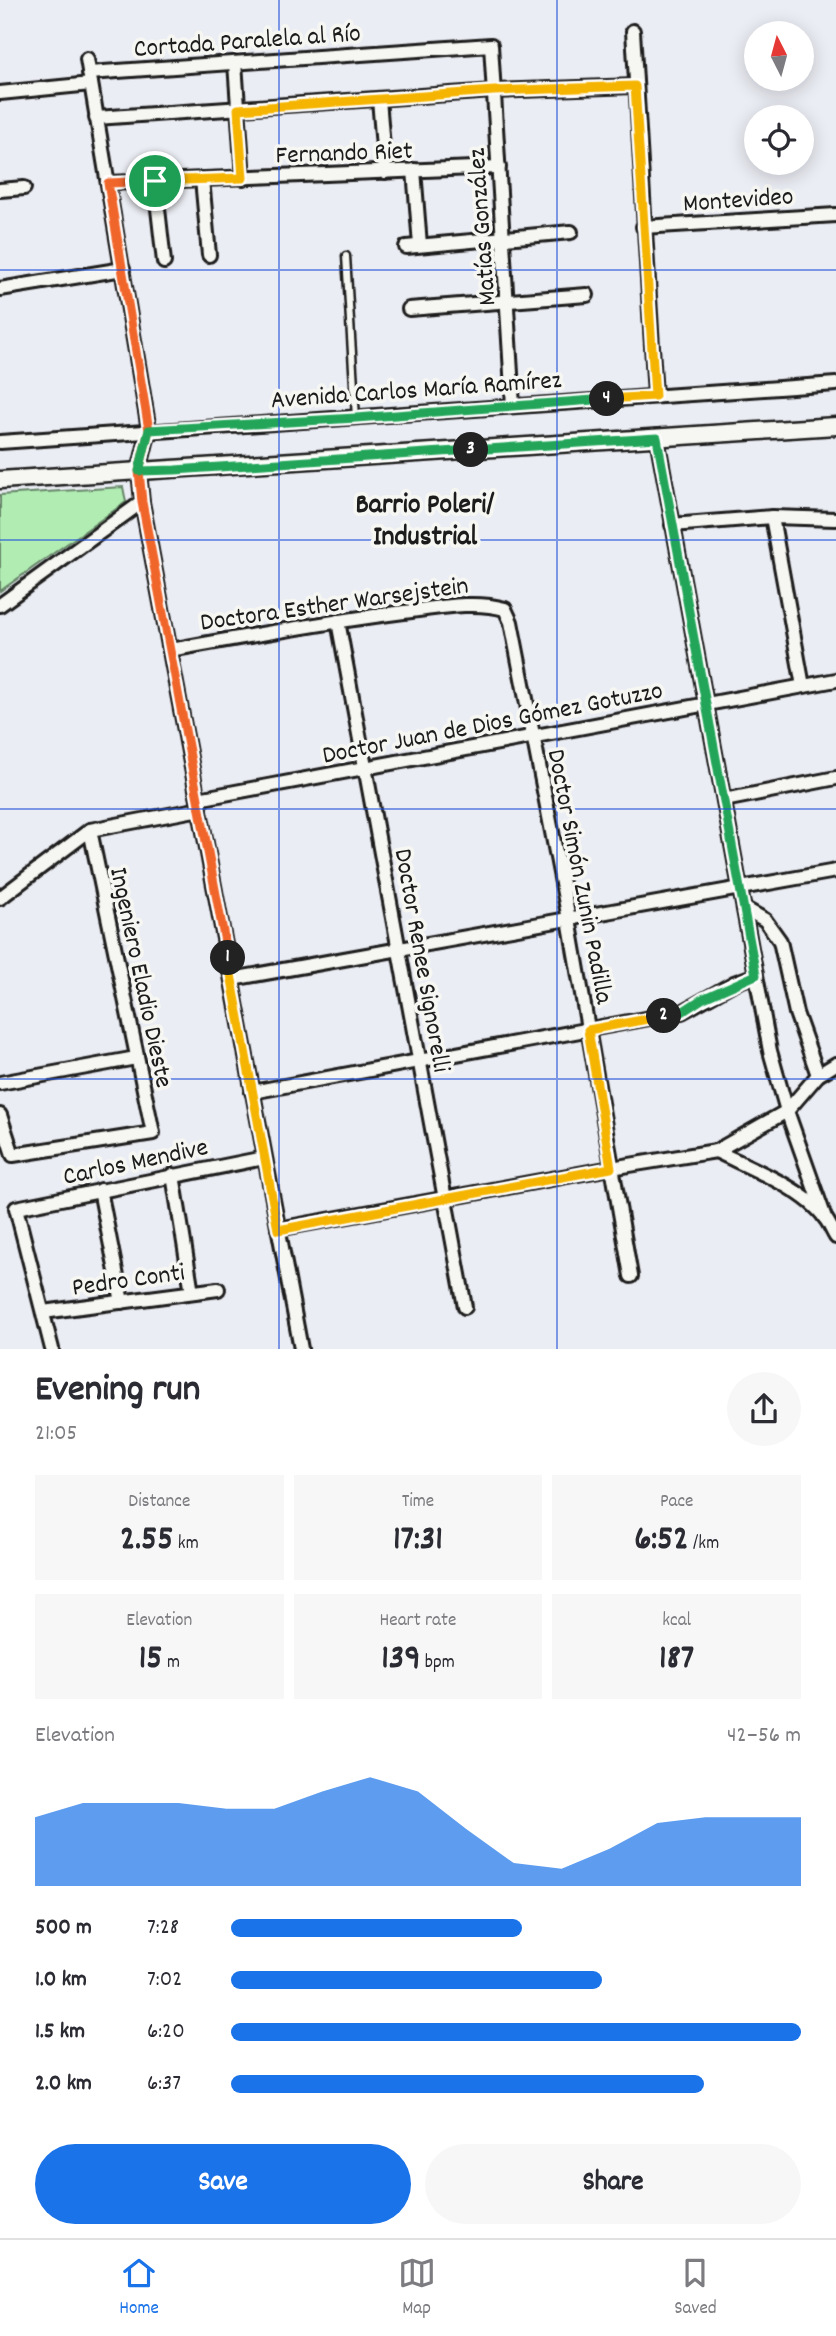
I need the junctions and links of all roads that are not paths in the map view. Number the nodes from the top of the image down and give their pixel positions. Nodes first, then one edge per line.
1 (633, 31) dead end
2 (491, 45) joint
3 (87, 60) dead end
4 (235, 63) junction
5 (90, 79) junction
6 (635, 86) junction
7 (494, 91) junction
8 (0, 93) edge
9 (379, 99) junction
10 (238, 109) junction
11 (96, 118) junction
12 (499, 167) junction
13 (414, 170) junction
14 (385, 172) junction
15 (243, 178) junction
16 (202, 179) junction
17 (155, 181) junction
18 (108, 183) junction
19 (24, 188) dead end
20 (0, 190) edge
21 (836, 215) edge
22 (643, 227) junction
23 (571, 232) dead end
24 (503, 238) junction
25 (420, 245) junction
26 (406, 247) dead end
27 (209, 255) dead end
28 (346, 256) dead end
29 (164, 262) dead end
30 (123, 270) junction
31 (0, 289) edge
32 (587, 295) dead end
33 (507, 301) junction
34 (409, 309) dead end
35 (836, 384) edge
36 (655, 396) junction
37 (513, 406) junction
38 (356, 418) junction
39 (836, 426) edge
40 (149, 430) junction
41 (657, 438) junction
42 (0, 442) edge
43 (139, 471) junction
44 (0, 480) edge
45 (142, 502) junction
46 (772, 517) junction
47 (836, 519) edge
48 (672, 525) junction
49 (0, 605) edge
50 (505, 609) joint
51 (338, 621) junction
52 (170, 650) junction
53 (836, 680) edge
54 (803, 686) junction
55 (705, 704) junction
56 (533, 737) junction
57 (365, 768) junction
58 (836, 778) edge
59 (724, 800) junction
60 (199, 804) junction
61 (90, 830) junction
62 (836, 871) edge
63 (6, 888) edge
64 (740, 888) junction
65 (0, 898) edge
66 (744, 908) junction
67 (569, 919) junction
68 (399, 949) junction
69 (756, 975) junction
70 (232, 979) junction
71 (588, 1030) junction
72 (136, 1058) junction
73 (419, 1061) junction
74 (836, 1064) edge
75 (818, 1075) junction
76 (0, 1083) edge
77 (252, 1092) junction
78 (787, 1111) junction
79 (0, 1115) edge
80 (716, 1151) junction
81 (264, 1158) junction
82 (611, 1168) junction
83 (173, 1175) junction
84 (100, 1190) junction
85 (443, 1199) junction
86 (832, 1228) edge
87 (278, 1230) junction
88 (631, 1276) dead end
89 (218, 1289) dead end
90 (192, 1292) junction
91 (122, 1302) junction
92 (465, 1307) dead end
93 (43, 1312) junction
94 (52, 1349) edge
95 (301, 1349) edge

1 - 6 street
2 - 4 street, Cortada Paralela al Río
2 - 7 street, Matías González
3 - 5 street
4 - 5 street, Cortada Paralela al Río
4 - 10 street
5 - 8 street, Cortada Paralela al Río
5 - 11 street
6 - 7 street
6 - 22 street
7 - 9 street
7 - 12 street, Matías González
9 - 10 street
9 - 14 street
10 - 11 street
10 - 15 street
11 - 18 street
12 - 13 street, Fernando Riet
12 - 24 street, Matías González
13 - 14 street, Fernando Riet
13 - 25 street
14 - 15 street, Fernando Riet
15 - 16 street, Fernando Riet
16 - 17 street, Fernando Riet
16 - 27 street
17 - 18 street, Fernando Riet
17 - 29 street
18 - 30 street
19 - 20 street
21 - 22 street, Montevideo
22 - 36 street
23 - 24 street
24 - 25 street
24 - 33 street, Matías González
25 - 26 street
28 - 38 lane
30 - 31 street
30 - 40 street
32 - 33 street
33 - 34 street
33 - 37 street, Matías González
35 - 36 street, Avenida Carlos María Ramírez
36 - 37 street, Avenida Carlos María Ramírez
37 - 38 street, Avenida Carlos María Ramírez
38 - 40 street, Avenida Carlos María Ramírez
39 - 41 street
40 - 42 street, Avenida Carlos María Ramírez
40 - 43 street
41 - 43 street
41 - 48 street
43 - 44 street
43 - 45 street
45 - 49 street
45 - 52 street
46 - 47 street
46 - 48 street
46 - 54 street
48 - 55 street
50 - 51 street, Doctora Esther Warsejstein
50 - 56 street, Doctor Simón Zunin Padilla
51 - 52 street, Doctora Esther Warsejstein
51 - 57 street, Doctor Renee Signorelli
52 - 60 street
53 - 54 street, Doctor Juan de Dios Gómez Gotuzzo
54 - 55 street, Doctor Juan de Dios Gómez Gotuzzo
55 - 56 street, Doctor Juan de Dios Gómez Gotuzzo
55 - 59 street
56 - 57 street, Doctor Juan de Dios Gómez Gotuzzo
56 - 67 street, Doctor Simón Zunin Padilla
57 - 60 street, Doctor Juan de Dios Gómez Gotuzzo
57 - 68 street, Doctor Renee Signorelli
58 - 59 street
59 - 64 street
60 - 61 street, Doctor Juan de Dios Gómez Gotuzzo
60 - 70 street
61 - 63 street
61 - 72 street, Ingeniero Eladio Dieste
62 - 64 street
63 - 65 street
64 - 66 street
64 - 67 street
66 - 69 street
66 - 75 street
67 - 68 street
67 - 71 street, Doctor Simón Zunin Padilla
68 - 70 street
68 - 73 street, Doctor Renee Signorelli
69 - 71 street
69 - 78 street
70 - 77 street
71 - 73 street
71 - 82 street, Doctor Simón Zunin Padilla
72 - 76 street
72 - 79 street, Ingeniero Eladio Dieste
73 - 77 street
73 - 85 street, Doctor Renee Signorelli
74 - 75 street
75 - 78 street
77 - 81 street
78 - 80 street
78 - 86 street
80 - 82 street
80 - 86 street
81 - 83 street, Carlos Mendive
81 - 87 street
82 - 85 street
82 - 88 street, Doctor Simón Zunin Padilla
83 - 84 street, Carlos Mendive
83 - 90 street
84 - 91 street
84 - 93 street, Carlos Mendive
85 - 87 street
85 - 92 street, Doctor Renee Signorelli
87 - 95 street
89 - 90 street, Pedro Conti
90 - 91 street, Pedro Conti
91 - 93 street, Pedro Conti
93 - 94 street

